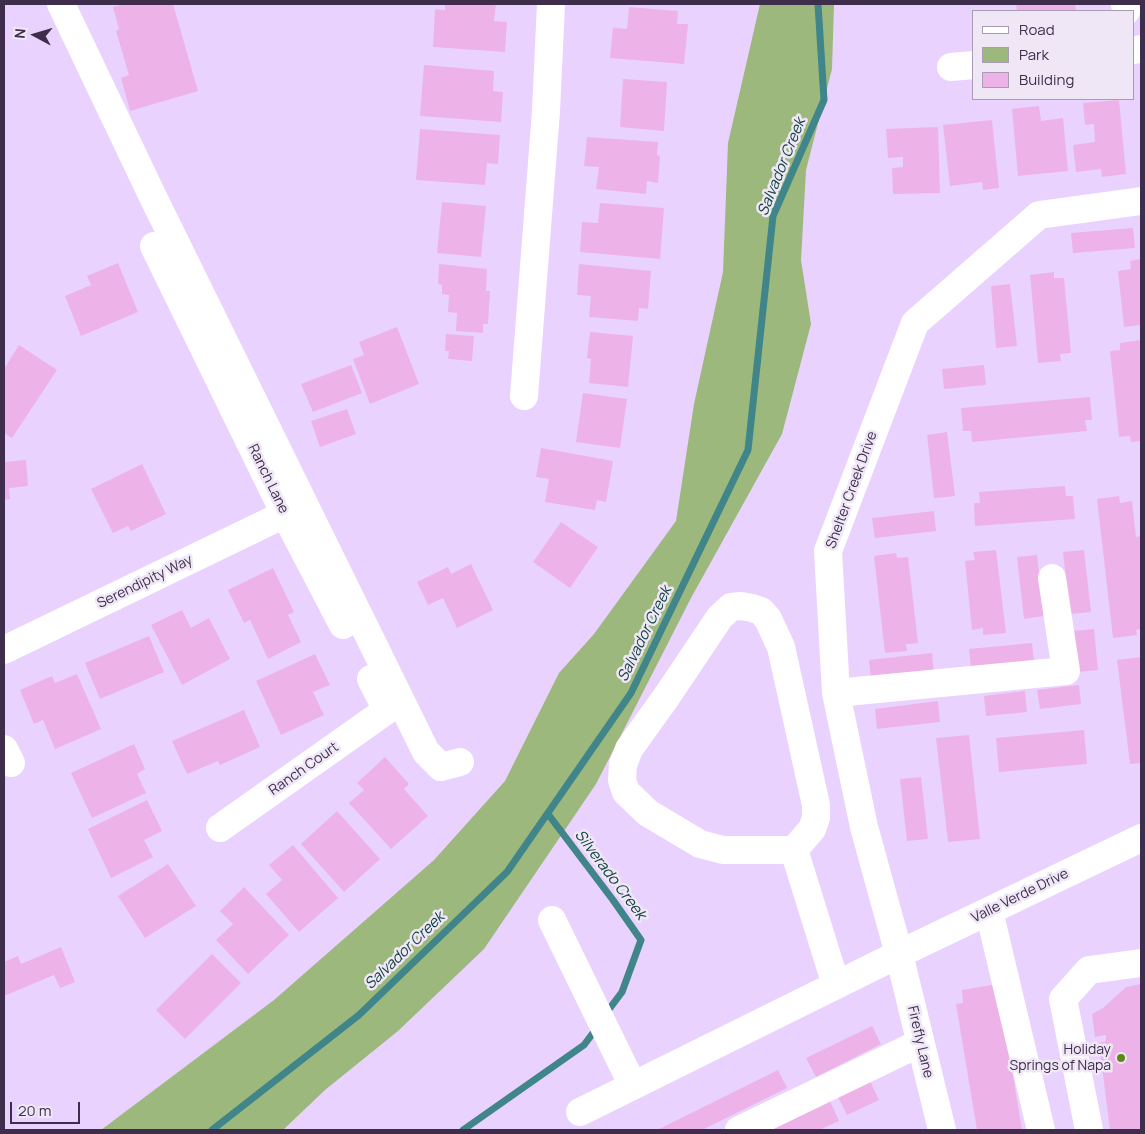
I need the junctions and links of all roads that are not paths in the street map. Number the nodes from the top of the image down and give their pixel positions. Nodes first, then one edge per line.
1 (61, 4) edge
2 (551, 4) edge
3 (1141, 201) edge
4 (154, 246) dead end
5 (524, 396) dead end
6 (285, 514) junction
7 (1052, 578) dead end
8 (4, 650) edge
9 (836, 693) junction
10 (387, 710) joint
11 (460, 762) dead end
12 (220, 828) dead end
13 (1141, 838) edge
14 (794, 850) junction
15 (989, 911) junction
16 (552, 920) dead end
17 (899, 954) junction
18 (1141, 963) edge
19 (836, 985) junction
20 (920, 1043) junction
21 (633, 1086) junction
22 (580, 1112) dead end
23 (739, 1130) edge
24 (942, 1130) edge
25 (1041, 1130) edge
26 (1089, 1130) edge

1 - 11 street
2 - 5 street
3 - 9 street, Shelter Creek Drive
4 - 6 street, Ranch Lane
6 - 8 street, Serendipity Way
6 - 10 street, Ranch Lane
7 - 9 street
9 - 17 street, Shelter Creek Drive
10 - 12 street, Ranch Court
13 - 15 street, Valle Verde Drive
14 - 14 street
14 - 19 street
15 - 17 street, Valle Verde Drive
15 - 25 street
16 - 21 street
17 - 19 street, Valle Verde Drive
17 - 20 street, Firefly Lane
18 - 26 street
19 - 21 street, Valle Verde Drive
20 - 23 street
20 - 24 street, Firefly Lane
21 - 22 street, Valle Verde Drive

